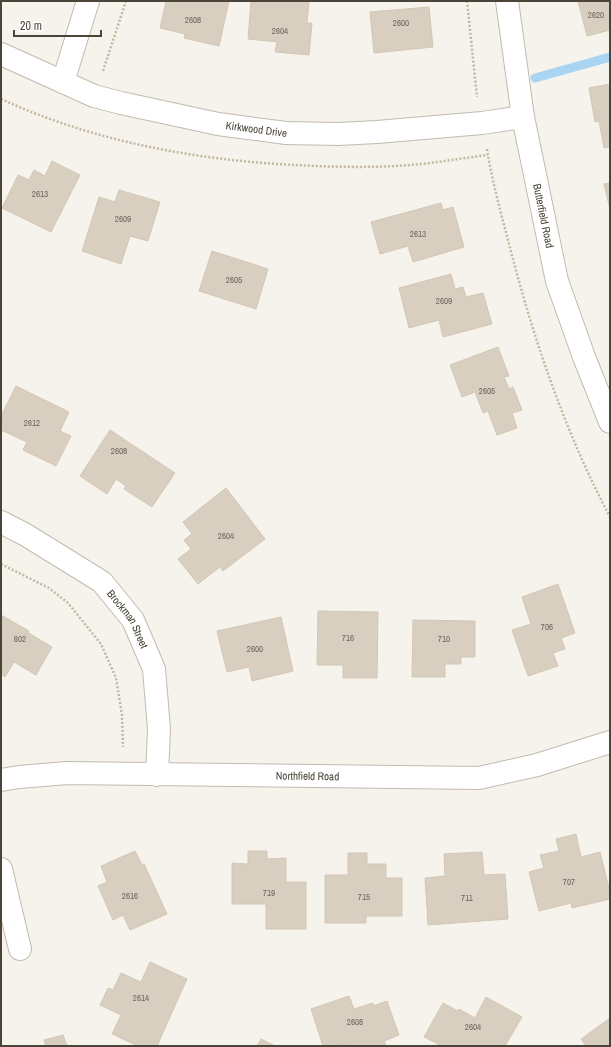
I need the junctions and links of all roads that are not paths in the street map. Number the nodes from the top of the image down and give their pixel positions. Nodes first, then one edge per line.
1 (88, 1) edge
2 (507, 1) edge
3 (1, 54) edge
4 (63, 82) junction
5 (523, 117) junction
6 (610, 422) edge
7 (1, 522) edge
8 (610, 742) edge
9 (157, 775) junction
10 (1, 780) edge
11 (1, 869) edge
12 (20, 949) dead end

1 - 4 street
2 - 5 street, Butterfield Road
3 - 4 street, Kirkwood Drive
4 - 5 street, Kirkwood Drive
5 - 6 street, Butterfield Road
7 - 9 street, Brockman Street
8 - 9 street, Northfield Road
9 - 10 street, Northfield Road
11 - 12 street

